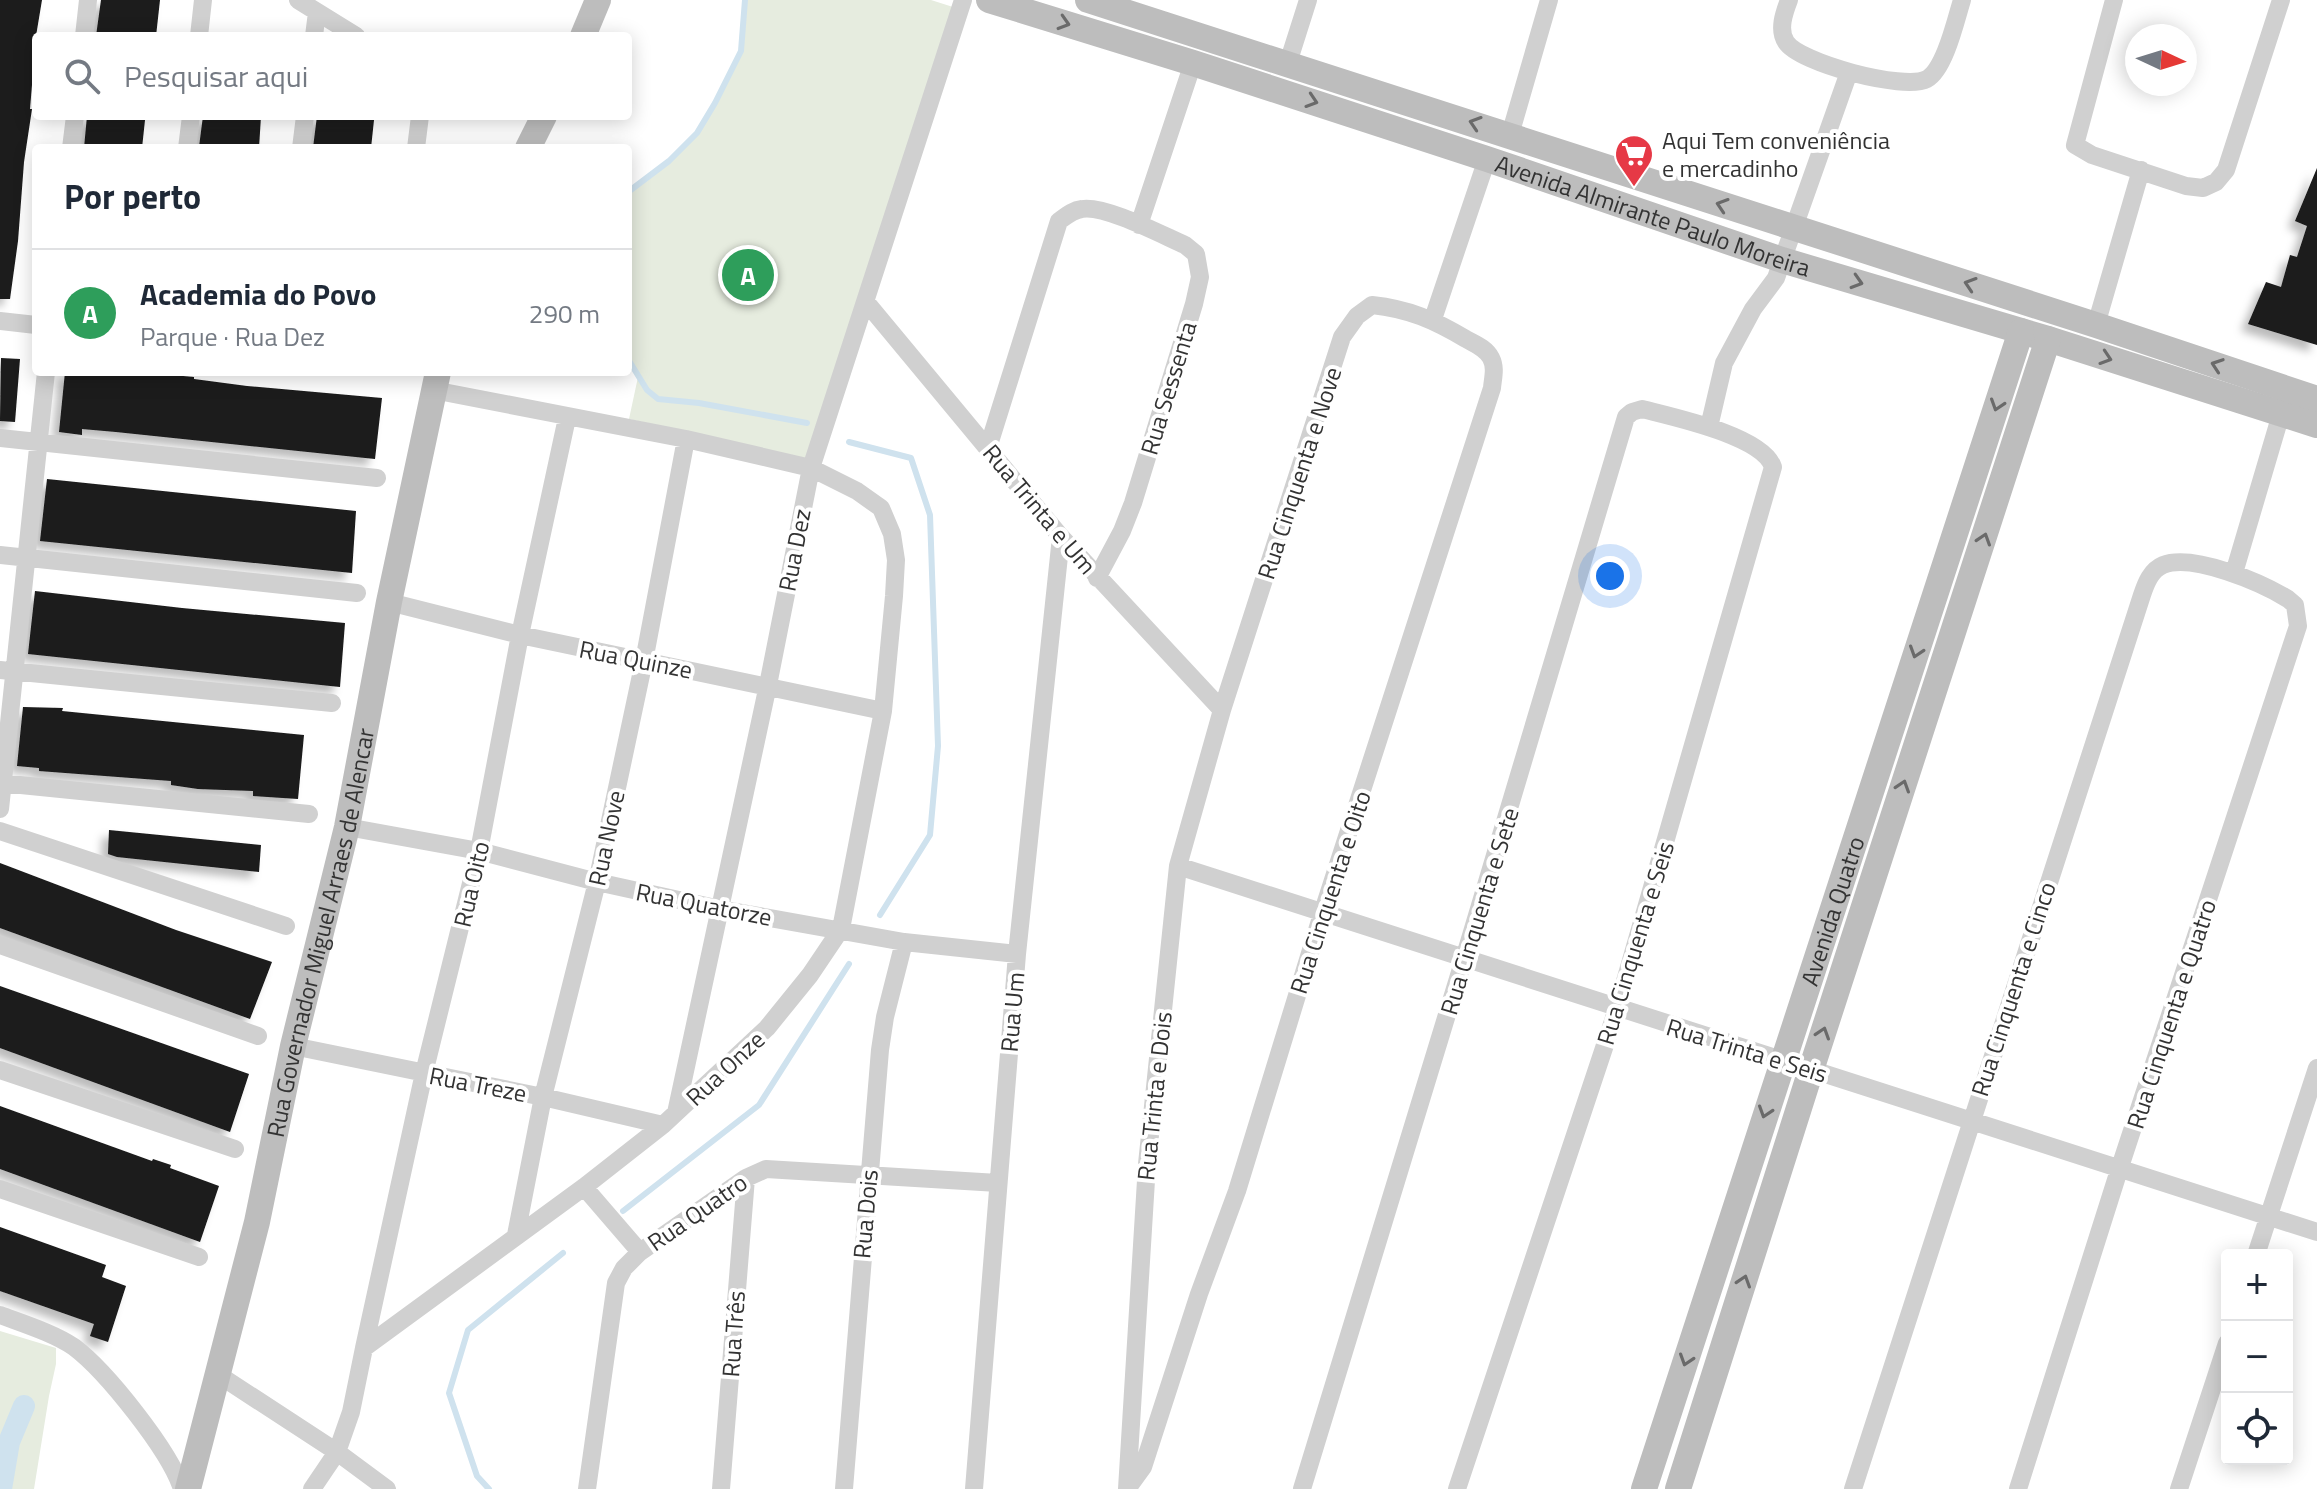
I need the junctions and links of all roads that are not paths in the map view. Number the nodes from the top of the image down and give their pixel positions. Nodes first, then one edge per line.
1 (88, 0) edge
2 (203, 0) edge
3 (298, 0) edge
4 (598, 0) edge
5 (963, 0) edge
6 (989, 0) edge
7 (1088, 0) edge
8 (1308, 0) edge
9 (1549, 0) edge
10 (1789, 0) edge
11 (1962, 0) edge
12 (2114, 0) edge
13 (2281, 0) edge
14 (317, 12) junction
15 (84, 32) edge
16 (199, 32) edge
17 (314, 32) edge
18 (350, 32) edge
19 (585, 32) edge
20 (1193, 63) junction
21 (1288, 63) junction
22 (1849, 72) junction
23 (74, 120) edge
24 (190, 120) edge
25 (304, 120) edge
26 (420, 120) edge
27 (542, 120) edge
28 (1510, 135) junction
29 (72, 144) edge
30 (188, 144) edge
31 (302, 144) edge
32 (416, 144) edge
33 (530, 144) edge
34 (1487, 159) junction
35 (2141, 170) junction
36 (1139, 225) junction
37 (1794, 229) junction
38 (1782, 260) junction
39 (866, 302) junction
40 (1433, 319) junction
41 (0, 321) edge
42 (32, 325) edge
43 (2096, 325) junction
44 (2021, 331) junction
45 (2048, 339) junction
46 (46, 376) edge
47 (436, 381) edge
48 (2317, 399) edge
49 (2281, 414) junction
50 (567, 418) junction
51 (2317, 425) edge
52 (1709, 427) junction
53 (0, 438) edge
54 (686, 439) junction
55 (39, 443) junction
56 (988, 448) junction
57 (811, 468) junction
58 (377, 478) dead end
59 (1061, 537) junction
60 (0, 555) edge
61 (27, 558) junction
62 (2234, 573) junction
63 (1097, 578) junction
64 (357, 593) dead end
65 (389, 602) junction
66 (520, 635) junction
67 (644, 661) junction
68 (7, 671) edge
69 (768, 685) junction
70 (332, 703) dead end
71 (1222, 710) junction
72 (883, 711) junction
73 (1, 783) edge
74 (0, 809) edge
75 (309, 814) dead end
76 (347, 827) junction
77 (0, 831) edge
78 (479, 851) junction
79 (1178, 866) junction
80 (597, 882) junction
81 (720, 909) junction
82 (1322, 914) junction
83 (286, 926) dead end
84 (841, 929) junction
85 (904, 942) junction
86 (0, 945) edge
87 (1017, 954) junction
88 (1464, 959) junction
89 (1617, 1009) junction
90 (258, 1036) dead end
91 (293, 1046) junction
92 (1782, 1060) junction
93 (2317, 1068) edge
94 (0, 1070) edge
95 (1811, 1070) junction
96 (424, 1073) junction
97 (543, 1097) junction
98 (670, 1119) junction
99 (1971, 1119) junction
100 (235, 1149) dead end
101 (2120, 1167) junction
102 (868, 1173) junction
103 (746, 1178) junction
104 (998, 1183) junction
105 (584, 1187) junction
106 (0, 1189) edge
107 (2269, 1216) junction
108 (2317, 1232) edge
109 (516, 1235) junction
110 (2258, 1249) edge
111 (640, 1252) junction
112 (199, 1257) dead end
113 (0, 1315) edge
114 (364, 1348) junction
115 (2221, 1361) edge
116 (219, 1375) junction
117 (337, 1452) junction
118 (185, 1489) edge
119 (312, 1489) edge
120 (387, 1489) edge
121 (587, 1489) edge
122 (721, 1489) edge
123 (844, 1489) edge
124 (974, 1489) edge
125 (1127, 1489) edge
126 (1302, 1489) edge
127 (1457, 1489) edge
128 (1644, 1489) edge
129 (1678, 1489) edge
130 (1853, 1489) edge
131 (2018, 1489) edge
132 (2179, 1489) edge

1 - 15 street
2 - 16 street
3 - 14 street
4 - 19 street
5 - 39 street, Rua Dez
6 -> 20 street, Avenida Almirante Paulo Moreira
7 - 21 street, Avenida Almirante Paulo Moreira
8 - 21 street
9 - 28 street
10 - 22 street
11 - 22 street
12 - 35 street
13 - 35 street
14 - 17 street
14 - 18 street
20 -> 34 street, Avenida Almirante Paulo Moreira
20 - 36 street
28 -> 21 street, Avenida Almirante Paulo Moreira
22 - 37 street
23 - 29 street
24 - 30 street
25 - 31 street
26 - 32 street
27 - 33 street
37 -> 28 street, Avenida Almirante Paulo Moreira
34 - 38 street, Avenida Almirante Paulo Moreira
34 - 40 street
35 - 43 street
36 - 56 street
36 - 63 street, Rua Sessenta
37 - 38 street
43 -> 37 street, Avenida Almirante Paulo Moreira
38 -> 44 street, Avenida Almirante Paulo Moreira
38 - 52 street
39 - 56 street, Rua Trinta e Um
39 - 57 street, Rua Dez
40 - 71 street, Rua Cinquenta e Nove
40 - 82 street, Rua Cinquenta e Oito
41 - 42 street
48 -> 43 street, Avenida Almirante Paulo Moreira
44 - 45 street, Avenida Almirante Paulo Moreira
44 -> 92 street, Avenida Quatro
45 -> 49 street, Avenida Almirante Paulo Moreira
95 -> 45 street, Avenida Quatro
46 - 55 street
47 - 50 street
47 - 65 street, Rua Governador Miguel Arraes de Alencar
49 - 51 street, Avenida Almirante Paulo Moreira
49 - 62 street
50 - 54 street
50 - 66 street, Rua Oito
52 - 88 street, Rua Cinquenta e Sete
52 - 89 street, Rua Cinquenta e Seis
53 - 55 street
54 - 57 street
54 - 67 street, Rua Nove
55 - 58 street
55 - 61 street
56 - 59 street, Rua Trinta e Um
57 - 69 street, Rua Dez
57 - 72 street, Rua Onze
59 - 63 street, Rua Trinta e Um
59 - 87 street, Rua Um
60 - 61 street
61 - 64 street
61 - 68 street
62 - 99 street, Rua Cinquenta e Cinco
62 - 101 street, Rua Cinquenta e Quatro
63 - 71 street, Rua Trinta e Um
65 - 66 street, Rua Quinze
65 - 76 street, Rua Governador Miguel Arraes de Alencar
66 - 67 street, Rua Quinze
66 - 78 street, Rua Oito
67 - 69 street, Rua Quinze
67 - 80 street, Rua Nove
68 - 70 street
68 - 73 street
69 - 72 street, Rua Quinze
69 - 81 street, Rua Dez
71 - 79 street, Rua Trinta e Dois
72 - 84 street, Rua Onze
73 - 74 street
73 - 75 street
76 - 78 street, Rua Quatorze
76 - 91 street, Rua Governador Miguel Arraes de Alencar
77 - 83 street
78 - 80 street, Rua Quatorze
78 - 96 street, Rua Oito
79 - 82 street, Rua Trinta e Seis
79 - 125 street, Rua Trinta e Dois
80 - 81 street, Rua Quatorze
80 - 97 street, Rua Nove
81 - 84 street, Rua Quatorze
81 - 98 street, Rua Dez
82 - 88 street, Rua Trinta e Seis
82 - 125 street, Rua Cinquenta e Oito
84 - 85 street, Rua Quatorze
84 - 98 street, Rua Onze
85 - 87 street, Rua Quatorze
85 - 102 street, Rua Dois
86 - 90 street
87 - 104 street, Rua Um
88 - 89 street, Rua Trinta e Seis
88 - 126 street, Rua Cinquenta e Sete
89 - 92 street, Rua Trinta e Seis
89 - 127 street, Rua Cinquenta e Seis
91 - 96 street, Rua Treze
91 - 116 street, Rua Governador Miguel Arraes de Alencar
92 - 95 street, Rua Trinta e Seis
92 -> 128 street, Avenida Quatro
93 - 107 street
94 - 100 street
95 - 99 street, Rua Trinta e Seis
129 -> 95 street, Avenida Quatro
96 - 97 street, Rua Treze
96 - 114 street, Rua Oito
97 - 98 street, Rua Treze
97 - 109 street, Rua Nove
98 - 105 street, Rua Onze
99 - 101 street, Rua Trinta e Seis
99 - 130 street, Rua Cinquenta e Cinco
101 - 107 street, Rua Trinta e Seis
101 - 131 street, Rua Cinquenta e Quatro
102 - 103 street, Rua Quatro
102 - 104 street
102 - 123 street, Rua Dois
103 - 111 street, Rua Quatro
103 - 122 street, Rua Três
104 - 124 street, Rua Um
105 - 109 street, Rua Onze
105 - 111 street
106 - 112 street
107 - 108 street, Rua Trinta e Seis
107 - 110 street
109 - 114 street, Rua Onze
111 - 121 street, Rua Quatro
113 - 118 street
114 - 117 street
115 - 132 street
116 - 117 street
116 - 118 street, Rua Governador Miguel Arraes de Alencar
117 - 119 street
117 - 120 street

